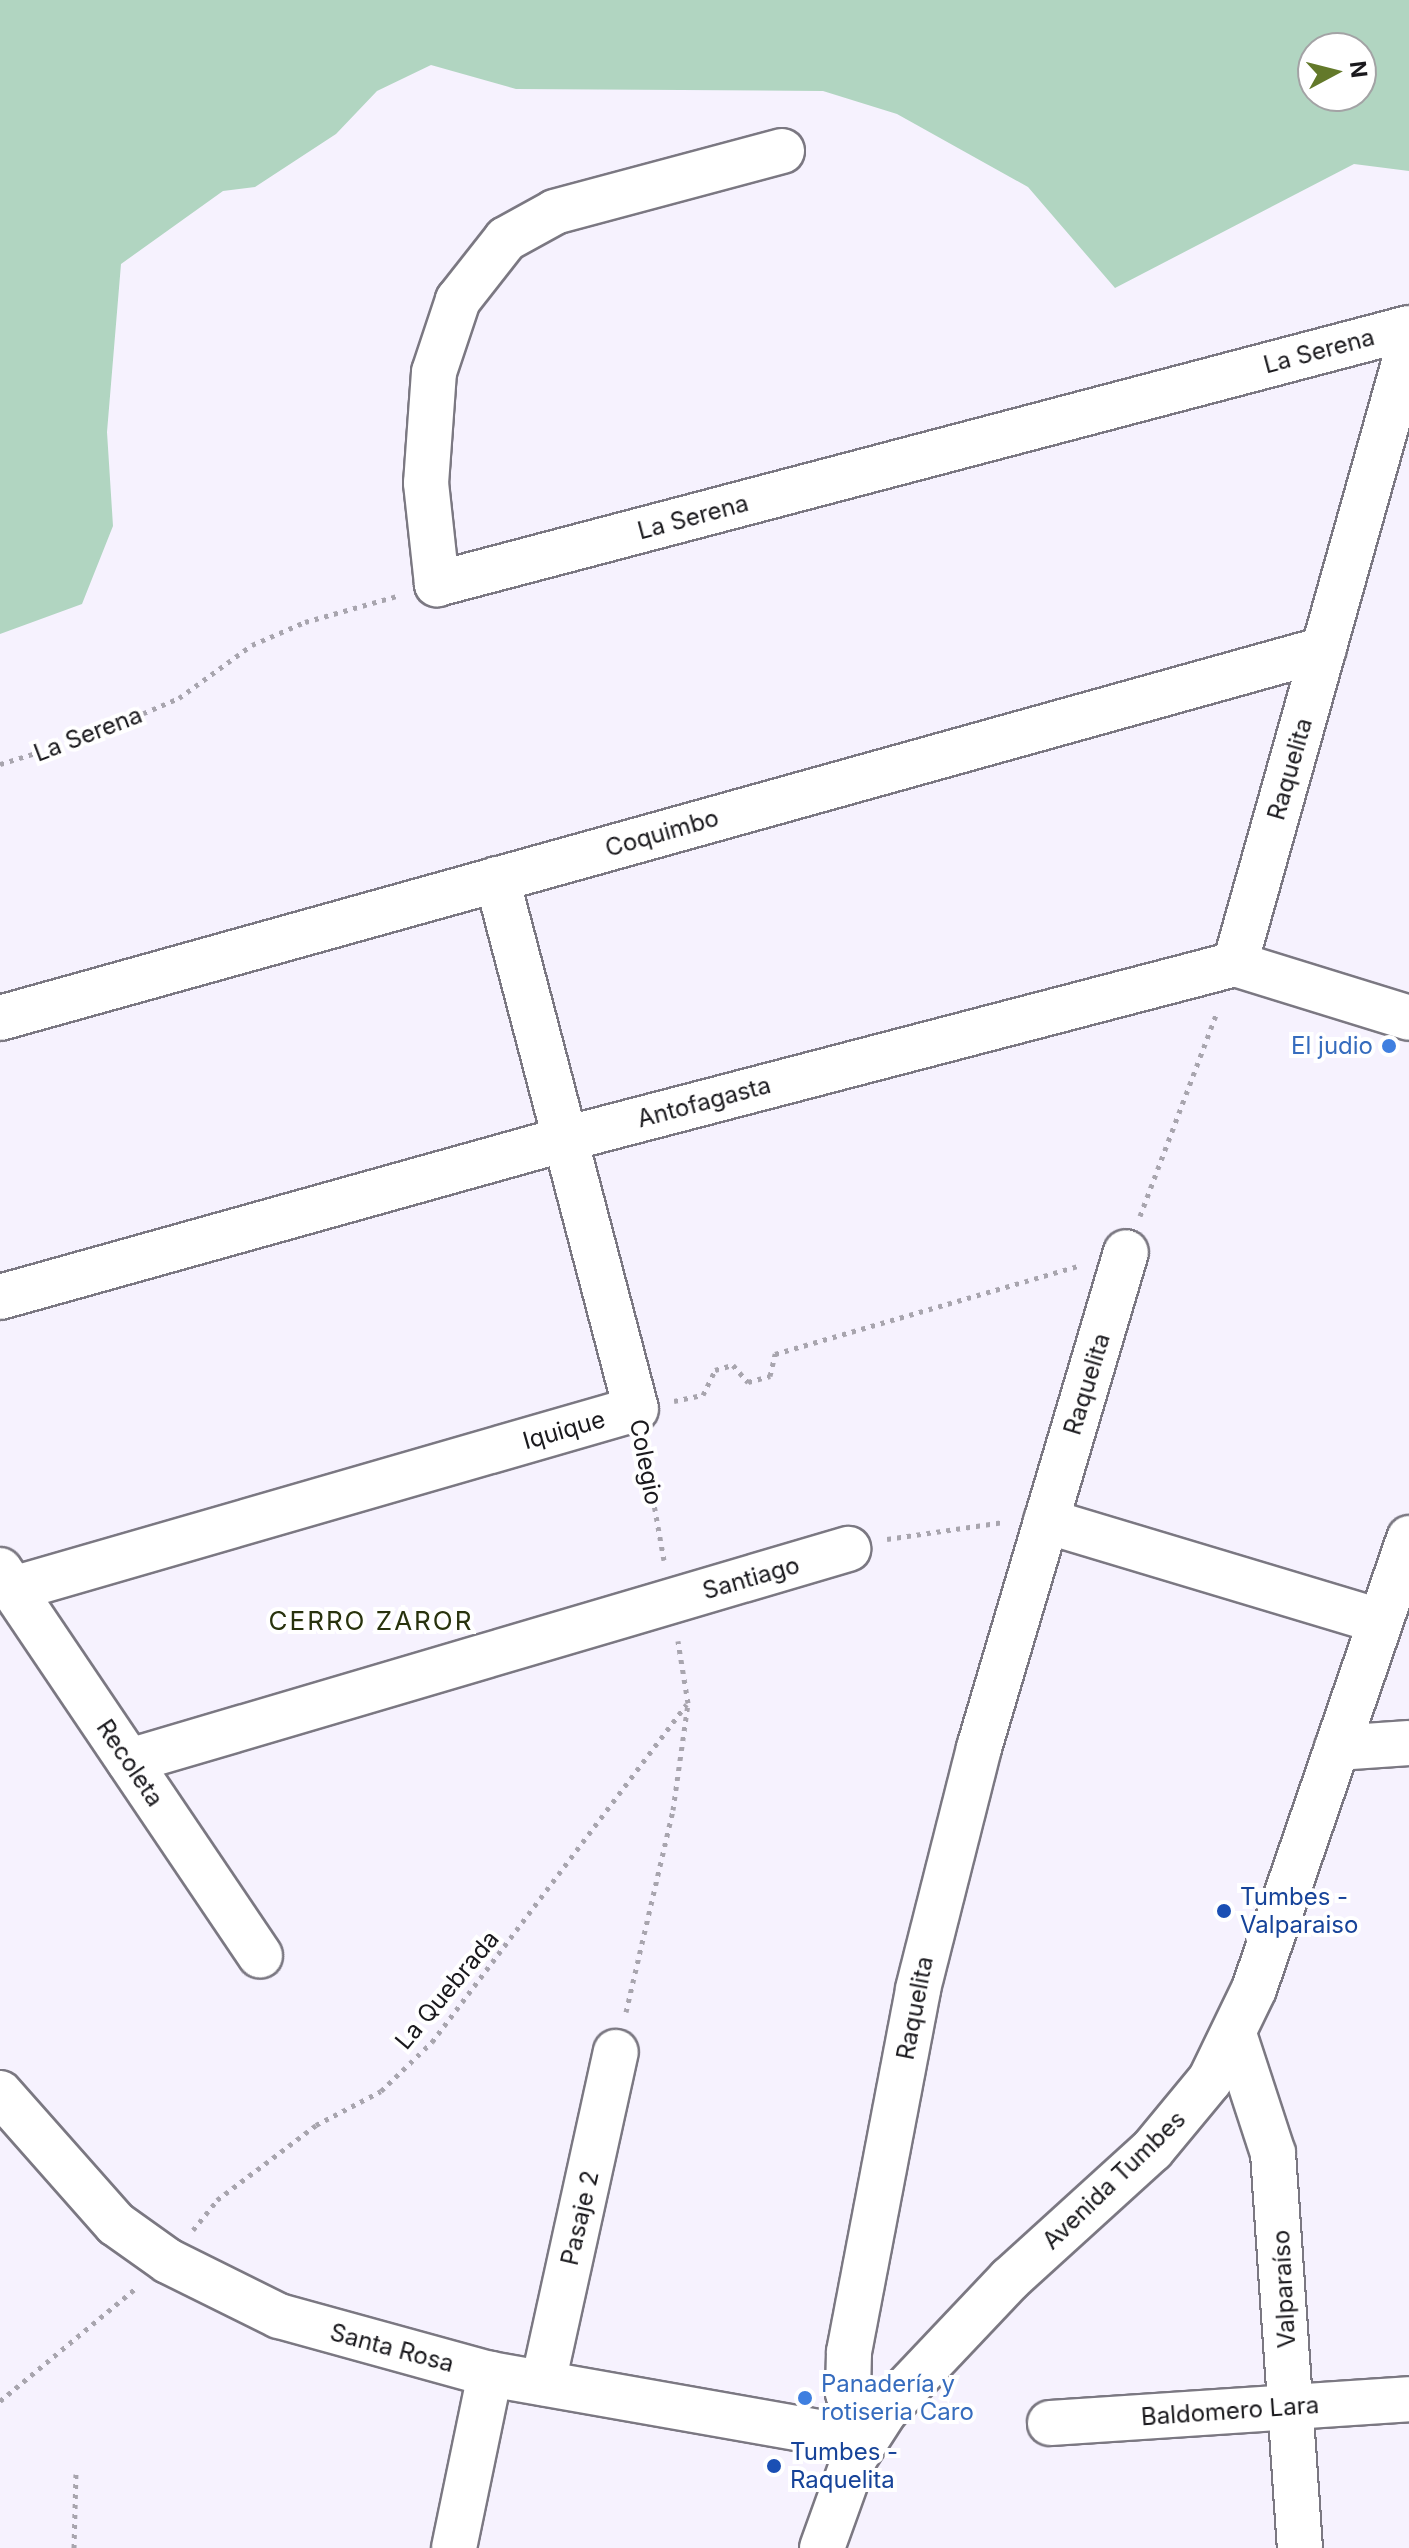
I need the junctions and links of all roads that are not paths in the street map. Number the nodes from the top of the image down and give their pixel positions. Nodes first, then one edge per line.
1 (782, 151) dead end
2 (1409, 328) edge
3 (1409, 345) edge
4 (1324, 649) junction
5 (497, 879) junction
6 (1235, 964) junction
7 (0, 1018) edge
8 (1409, 1018) edge
9 (569, 1138) junction
10 (1126, 1252) road end
11 (0, 1297) edge
12 (636, 1409) joint
13 (1046, 1521) junction
14 (1409, 1538) edge
15 (848, 1549) road end
16 (6, 1579) edge
17 (1379, 1621) junction
18 (1409, 1743) edge
19 (1337, 1748) junction
20 (129, 1761) junction
21 (260, 1956) dead end
22 (1235, 2037) junction
23 (616, 2052) road end
24 (0, 2093) edge
25 (490, 2374) junction
26 (543, 2383) junction
27 (1409, 2399) edge
28 (1291, 2407) junction
29 (1050, 2423) dead end
30 (863, 2440) junction
31 (454, 2548) edge
32 (822, 2548) edge
33 (1300, 2548) edge

1 - 2 street, La Serena
3 - 4 street, Raquelita
4 - 5 street, Coquimbo
4 - 6 street, Raquelita
5 - 7 street, Coquimbo
5 - 9 street, Colegio
6 - 8 street
6 - 9 street, Antofagasta
9 - 11 street, Antofagasta
9 - 12 street, Colegio
10 - 13 street, Raquelita
12 - 16 street, Iquique
13 - 17 street
13 - 30 street, Raquelita
14 - 17 street, Avenida Tumbes
15 - 20 street, Santiago
16 - 20 street, Recoleta
17 - 19 street, Avenida Tumbes
18 - 19 street
19 - 22 street, Avenida Tumbes
20 - 21 street, Recoleta
22 - 28 street, Valparaíso
22 - 30 street, Avenida Tumbes
23 - 26 street, Pasaje 2
24 - 25 street, Santa Rosa
25 - 26 street, Santa Rosa
25 - 31 street
26 - 30 street, Santa Rosa
27 - 28 street, Baldomero Lara
28 - 29 street, Baldomero Lara
28 - 33 street, Valparaíso
30 - 32 street, Avenida Tumbes

